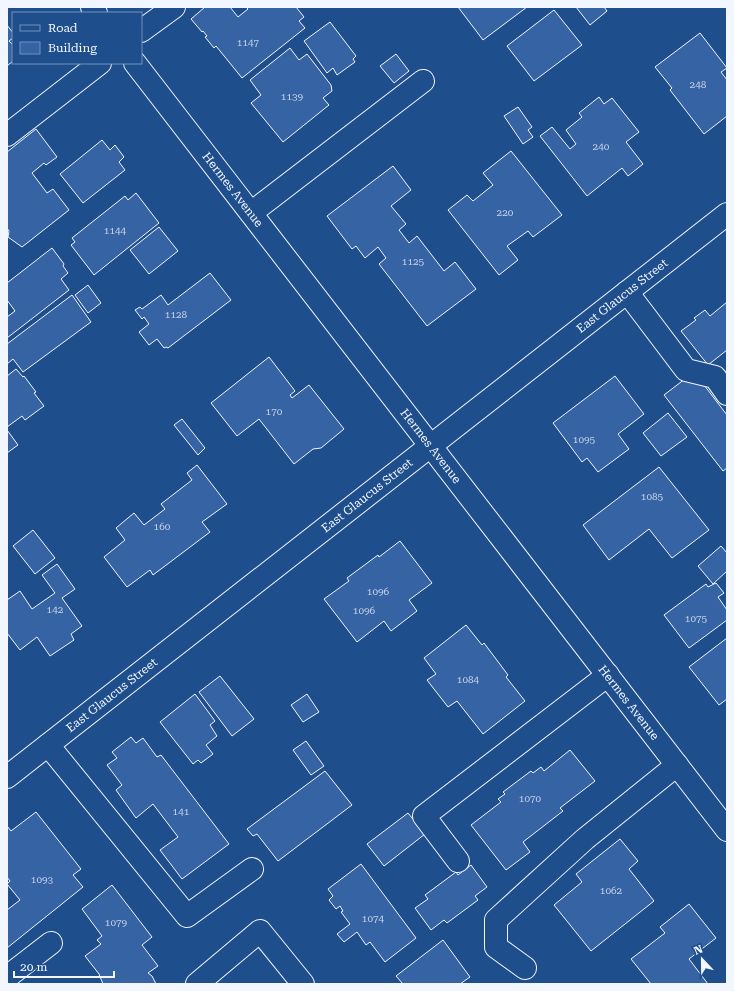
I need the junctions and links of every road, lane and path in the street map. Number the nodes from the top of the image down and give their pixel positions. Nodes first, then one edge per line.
1 (174, 7) edge
2 (142, 30) edge
3 (99, 64) edge
4 (136, 64) edge
5 (423, 81) dead end
6 (7, 135) edge
7 (251, 213) junction
8 (727, 214) edge
9 (627, 292) junction
10 (727, 394) edge
11 (431, 446) junction
12 (608, 675) junction
13 (48, 745) junction
14 (677, 765) junction
15 (7, 777) edge
16 (727, 830) edge
17 (458, 861) dead end
18 (252, 869) dead end
19 (51, 943) dead end
20 (525, 968) dead end
21 (7, 977) edge
22 (197, 984) edge
23 (303, 984) edge

1 - 2 street
3 - 6 street
4 - 7 street, Hermes Avenue
5 - 7 street
7 - 11 street, Hermes Avenue
8 - 9 street, East Glaucus Street
9 - 10 street
9 - 11 street, East Glaucus Street
11 - 12 street, Hermes Avenue
11 - 13 street, East Glaucus Street
12 - 14 street, Hermes Avenue
12 - 17 street
13 - 15 street, East Glaucus Street
13 - 18 street
14 - 16 street, Hermes Avenue
14 - 20 street
19 - 21 street
22 - 23 street

